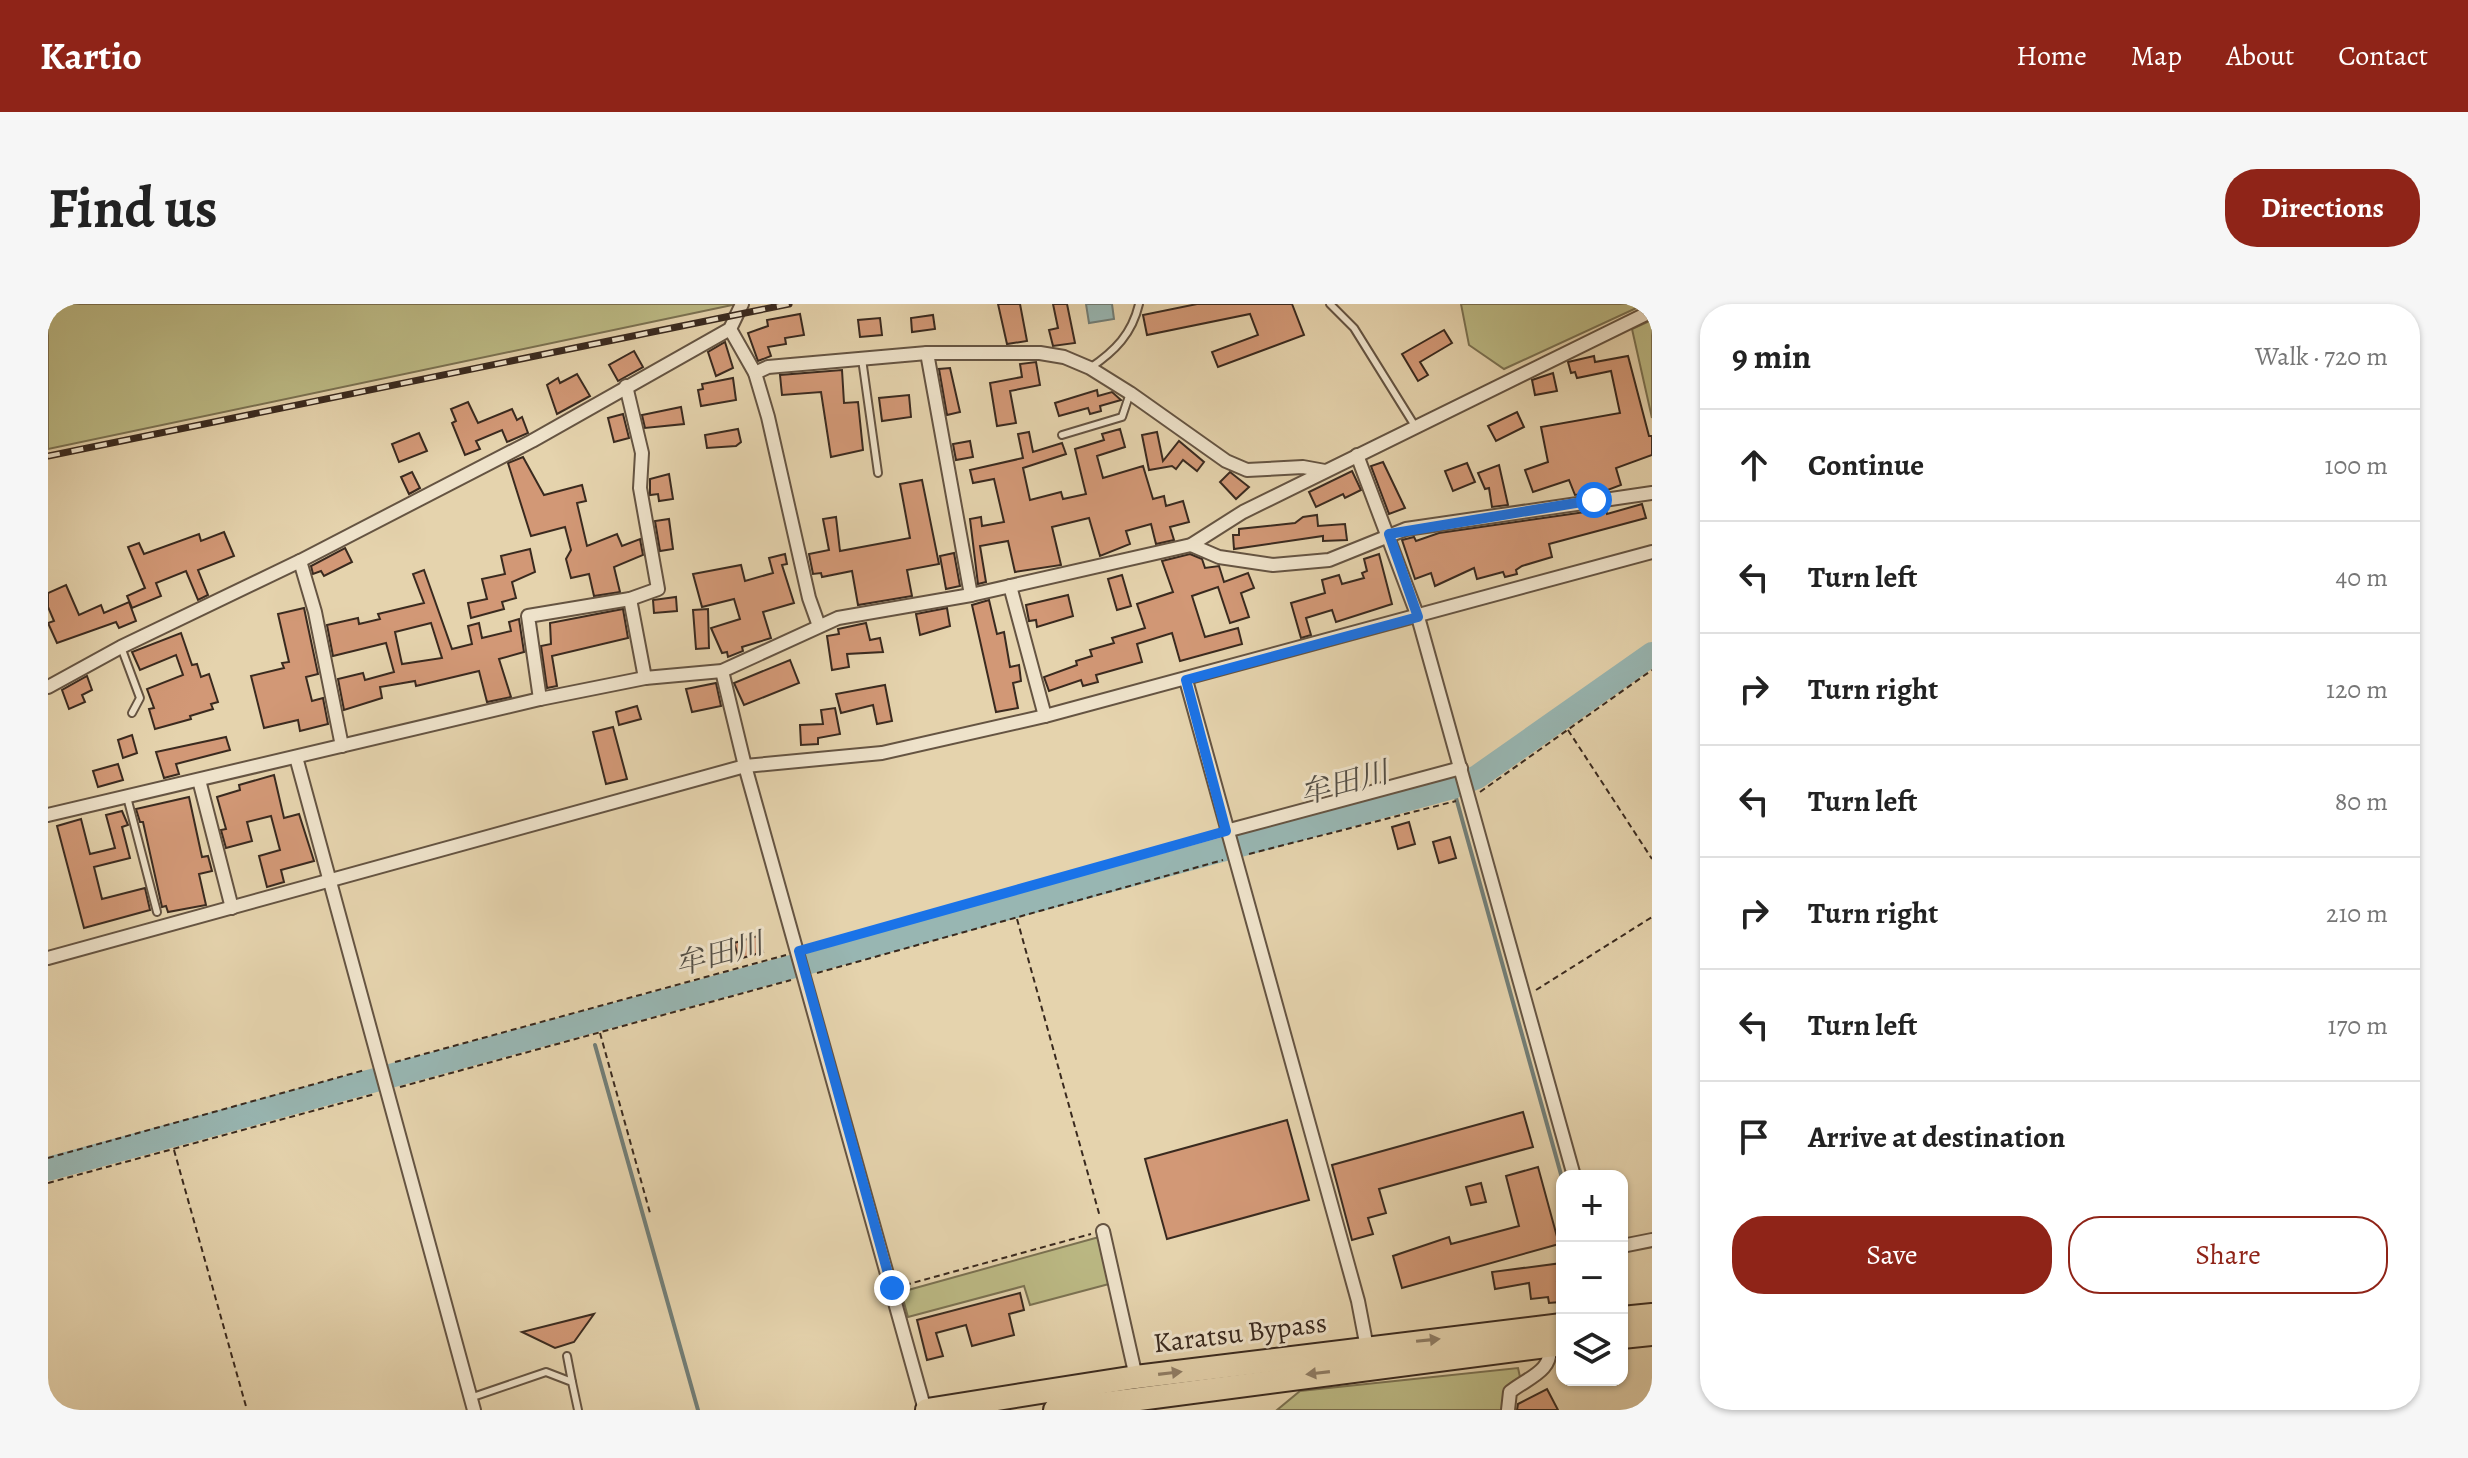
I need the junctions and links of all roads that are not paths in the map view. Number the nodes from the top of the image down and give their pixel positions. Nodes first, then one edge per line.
1 (742, 304) edge
2 (1139, 304) edge
3 (1330, 304) edge
4 (1652, 311) edge
5 (730, 329) junction
6 (927, 353) junction
7 (862, 359) junction
8 (1090, 368) junction
9 (755, 373) junction
10 (626, 386) junction
11 (1130, 393) junction
12 (1415, 426) junction
13 (1062, 435) dead end
14 (1357, 455) junction
15 (1325, 471) junction
16 (878, 473) dead end
17 (1652, 493) edge
18 (1389, 534) junction
19 (1191, 545) junction
20 (1652, 552) edge
21 (300, 561) junction
22 (1010, 586) junction
23 (971, 595) junction
24 (630, 599) junction
25 (1418, 617) junction
26 (819, 626) junction
27 (121, 647) junction
28 (722, 671) junction
29 (645, 678) junction
30 (1186, 680) junction
31 (48, 687) edge
32 (540, 699) junction
33 (132, 713) dead end
34 (1045, 716) junction
35 (342, 746) junction
36 (296, 757) junction
37 (745, 766) junction
38 (1462, 770) junction
39 (199, 780) junction
40 (127, 797) junction
41 (48, 815) edge
42 (1226, 833) junction
43 (330, 881) junction
44 (232, 908) junction
45 (157, 912) dead end
46 (48, 958) edge
47 (1572, 1170) edge
48 (1103, 1231) road end
49 (1652, 1240) edge
50 (1628, 1245) edge
51 (1652, 1315) edge
52 (1628, 1317) edge
53 (1556, 1326) edge
54 (1652, 1334) edge
55 (1628, 1336) edge
56 (1556, 1345) edge
57 (567, 1356) dead end
58 (1369, 1357) junction
59 (1136, 1377) junction
60 (572, 1382) junction
61 (472, 1404) edge
62 (578, 1410) edge
63 (926, 1410) edge
64 (1055, 1410) edge
65 (1508, 1410) edge

1 - 5 street
2 - 8 lane
3 - 12 lane
4 - 12 street
5 - 9 street
5 - 10 street
6 - 7 street
6 - 8 street
6 - 23 street
7 - 9 street
7 - 16 lane
8 - 11 street
9 - 26 street
10 - 21 street
10 - 24 street
11 - 13 lane
11 - 15 street
12 - 14 street
14 - 15 street
14 - 18 street
15 - 19 street
17 - 18 street
18 - 19 street
18 - 25 street
19 - 22 street
20 - 25 street
21 - 27 street
21 - 35 street
22 - 23 street
22 - 34 street
23 - 26 street
24 - 29 street
24 - 32 street
25 - 30 street
25 - 38 street
26 - 28 street
27 - 31 street
27 - 33 lane
28 - 29 street
28 - 37 street
29 - 32 street
30 - 34 street
30 - 42 street
32 - 35 street
34 - 37 street
35 - 36 street
36 - 39 street
36 - 43 street
37 - 43 street
37 - 63 street
38 - 42 street
38 - 47 street
39 - 40 street
39 - 44 street
40 - 41 street
40 - 45 lane
42 - 58 street
43 - 44 street
43 - 61 street
44 - 46 street
48 - 59 street
49 - 50 street
51 - 52 highway
58 -> 53 highway, Karatsu Bypass
54 - 55 highway
56 - 58 highway, Karatsu Bypass
56 - 65 street
57 - 60 lane
59 -> 58 highway, Karatsu Bypass
58 -> 64 highway, Karatsu Bypass
59 - 63 highway, Karatsu Bypass
60 - 61 lane
60 - 62 lane

